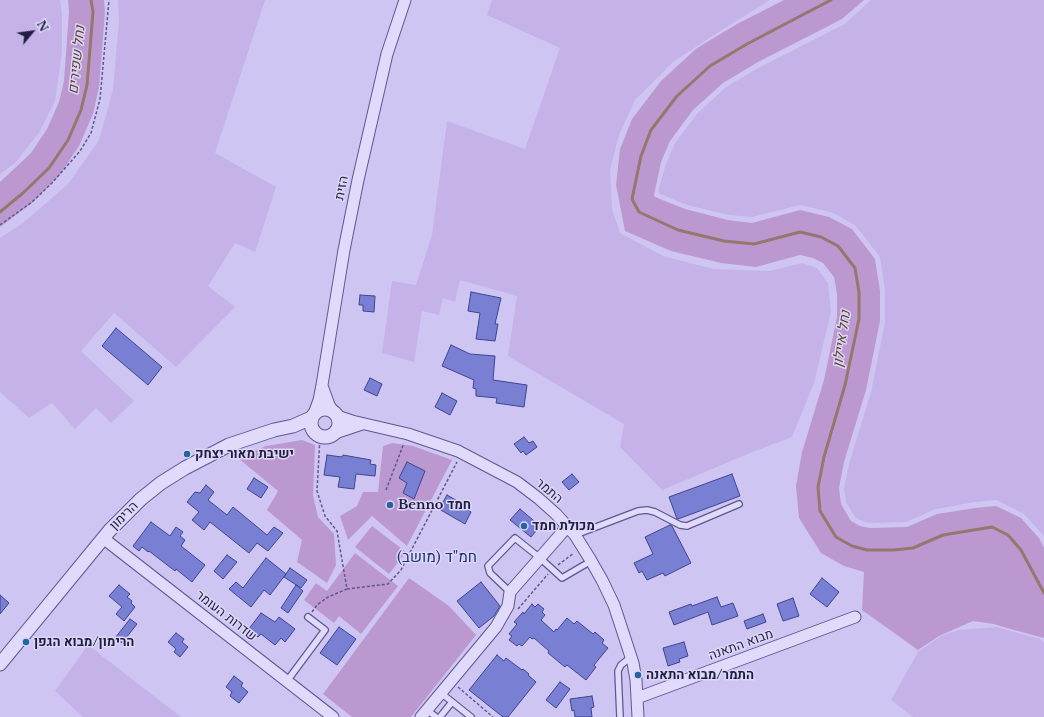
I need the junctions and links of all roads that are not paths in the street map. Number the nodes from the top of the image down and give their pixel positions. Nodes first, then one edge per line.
1 (405, 0) edge
2 (322, 386) junction
3 (335, 414) junction
4 (363, 424) junction
5 (318, 427) junction
6 (739, 504) dead end
7 (567, 527) junction
8 (575, 535) junction
9 (103, 538) junction
10 (540, 558) junction
11 (591, 561) junction
12 (510, 592) junction
13 (308, 617) road end
14 (855, 617) dead end
15 (2, 656) edge
16 (631, 657) junction
17 (287, 681) junction
18 (441, 693) junction
19 (637, 698) junction
20 (452, 702) junction
21 (424, 713) edge
22 (333, 717) edge
23 (436, 717) edge
24 (440, 717) edge
25 (471, 717) edge
26 (620, 717) edge
27 (638, 717) edge

1 - 2 street, הזית
2 - 3 street, הזית
2 - 5 street, הזית
3 - 4 street, התמר
3 - 5 street
3 - 5 street
4 - 5 street
4 - 7 street, התמר
5 - 9 street, הרימון
6 - 8 lane
7 - 8 street, התמר
7 - 10 street
8 - 11 street, התמר
9 - 15 street, הרימון
9 - 17 street, שדרות העומר
10 - 11 lane
10 - 12 street
10 - 12 lane
11 - 16 street, התמר
12 - 18 street
13 - 17 lane
14 - 19 street, מבוא התאנה
16 - 19 street, התמר
16 - 26 lane
17 - 22 street, שדרות העומר
18 - 20 lane
18 - 21 street
19 - 27 street, התמר
20 - 24 lane
20 - 25 lane
21 - 23 lane

